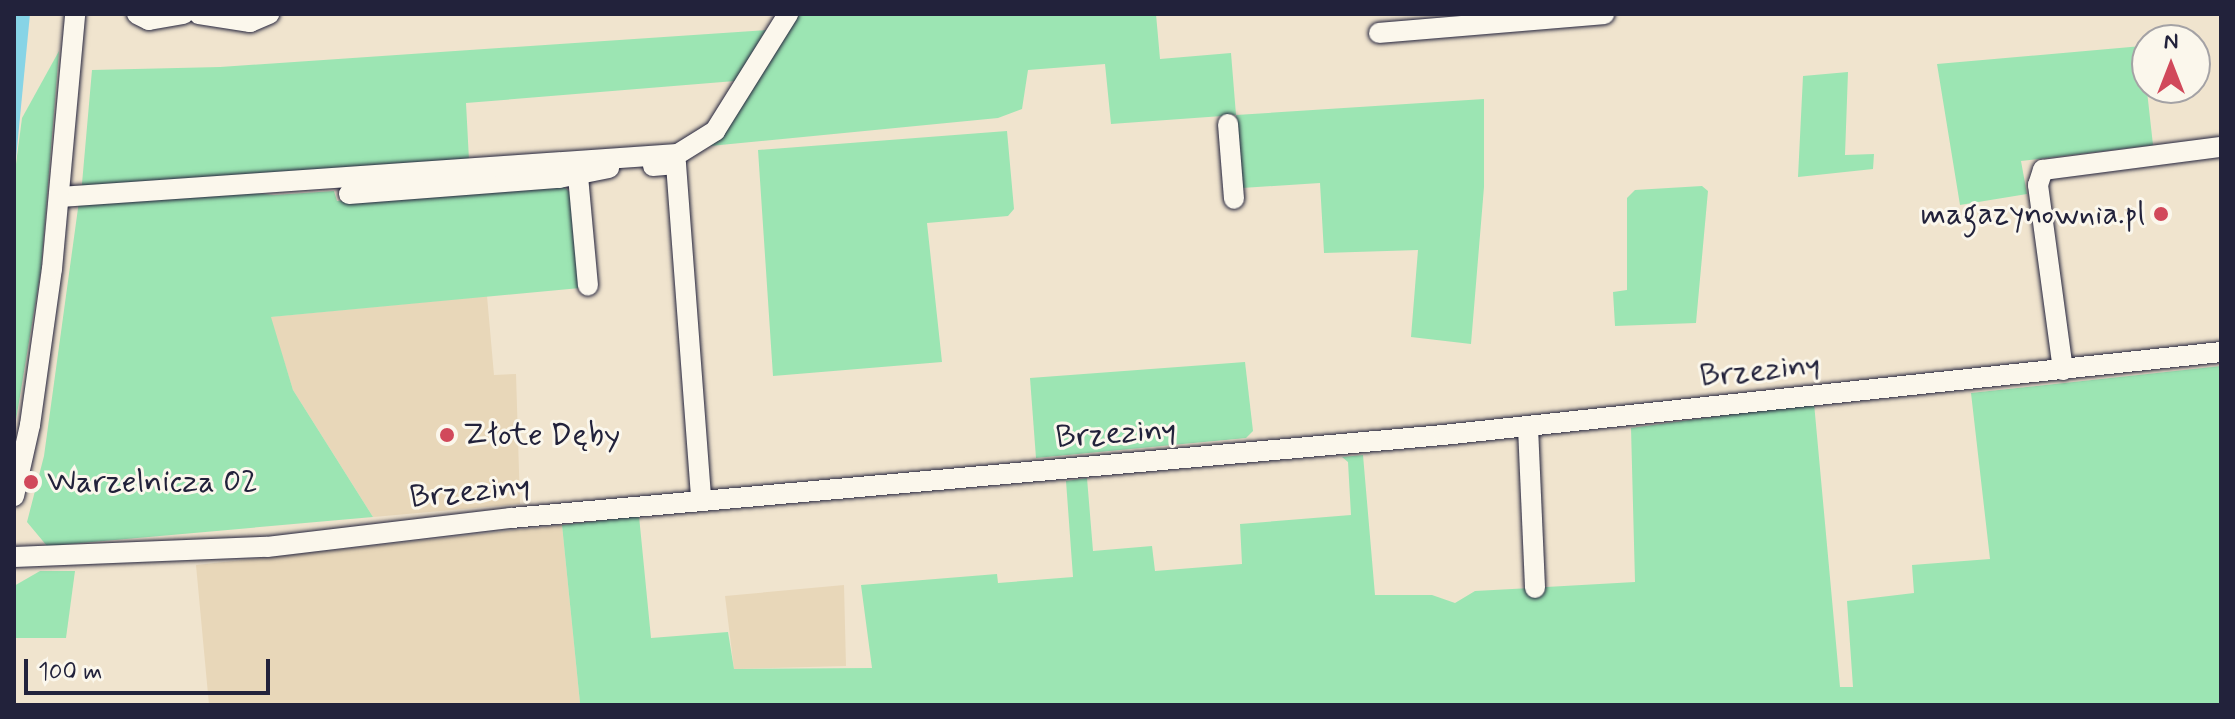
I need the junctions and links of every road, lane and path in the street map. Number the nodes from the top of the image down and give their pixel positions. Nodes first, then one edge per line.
1 (75, 14) edge
2 (137, 14) edge
3 (183, 14) edge
4 (199, 14) edge
5 (269, 14) edge
6 (788, 14) edge
7 (1604, 14) edge
8 (1379, 33) dead end
9 (1228, 124) dead end
10 (2221, 147) edge
11 (578, 176) junction
12 (349, 194) dead end
13 (60, 197) junction
14 (1234, 199) dead end
15 (588, 286) dead end
16 (2221, 352) edge
17 (2063, 370) junction
18 (1528, 427) junction
19 (14, 496) edge
20 (701, 500) junction
21 (14, 557) edge
22 (1535, 588) dead end

1 - 13 street
2 - 3 street
4 - 5 street
6 - 13 street
7 - 8 street
9 - 14 street
10 - 17 street
11 - 12 street
11 - 15 street
11 - 20 street
13 - 19 street
16 - 17 street, Brzeziny
17 - 18 street, Brzeziny
18 - 20 street, Brzeziny
18 - 22 street
20 - 21 street, Brzeziny

